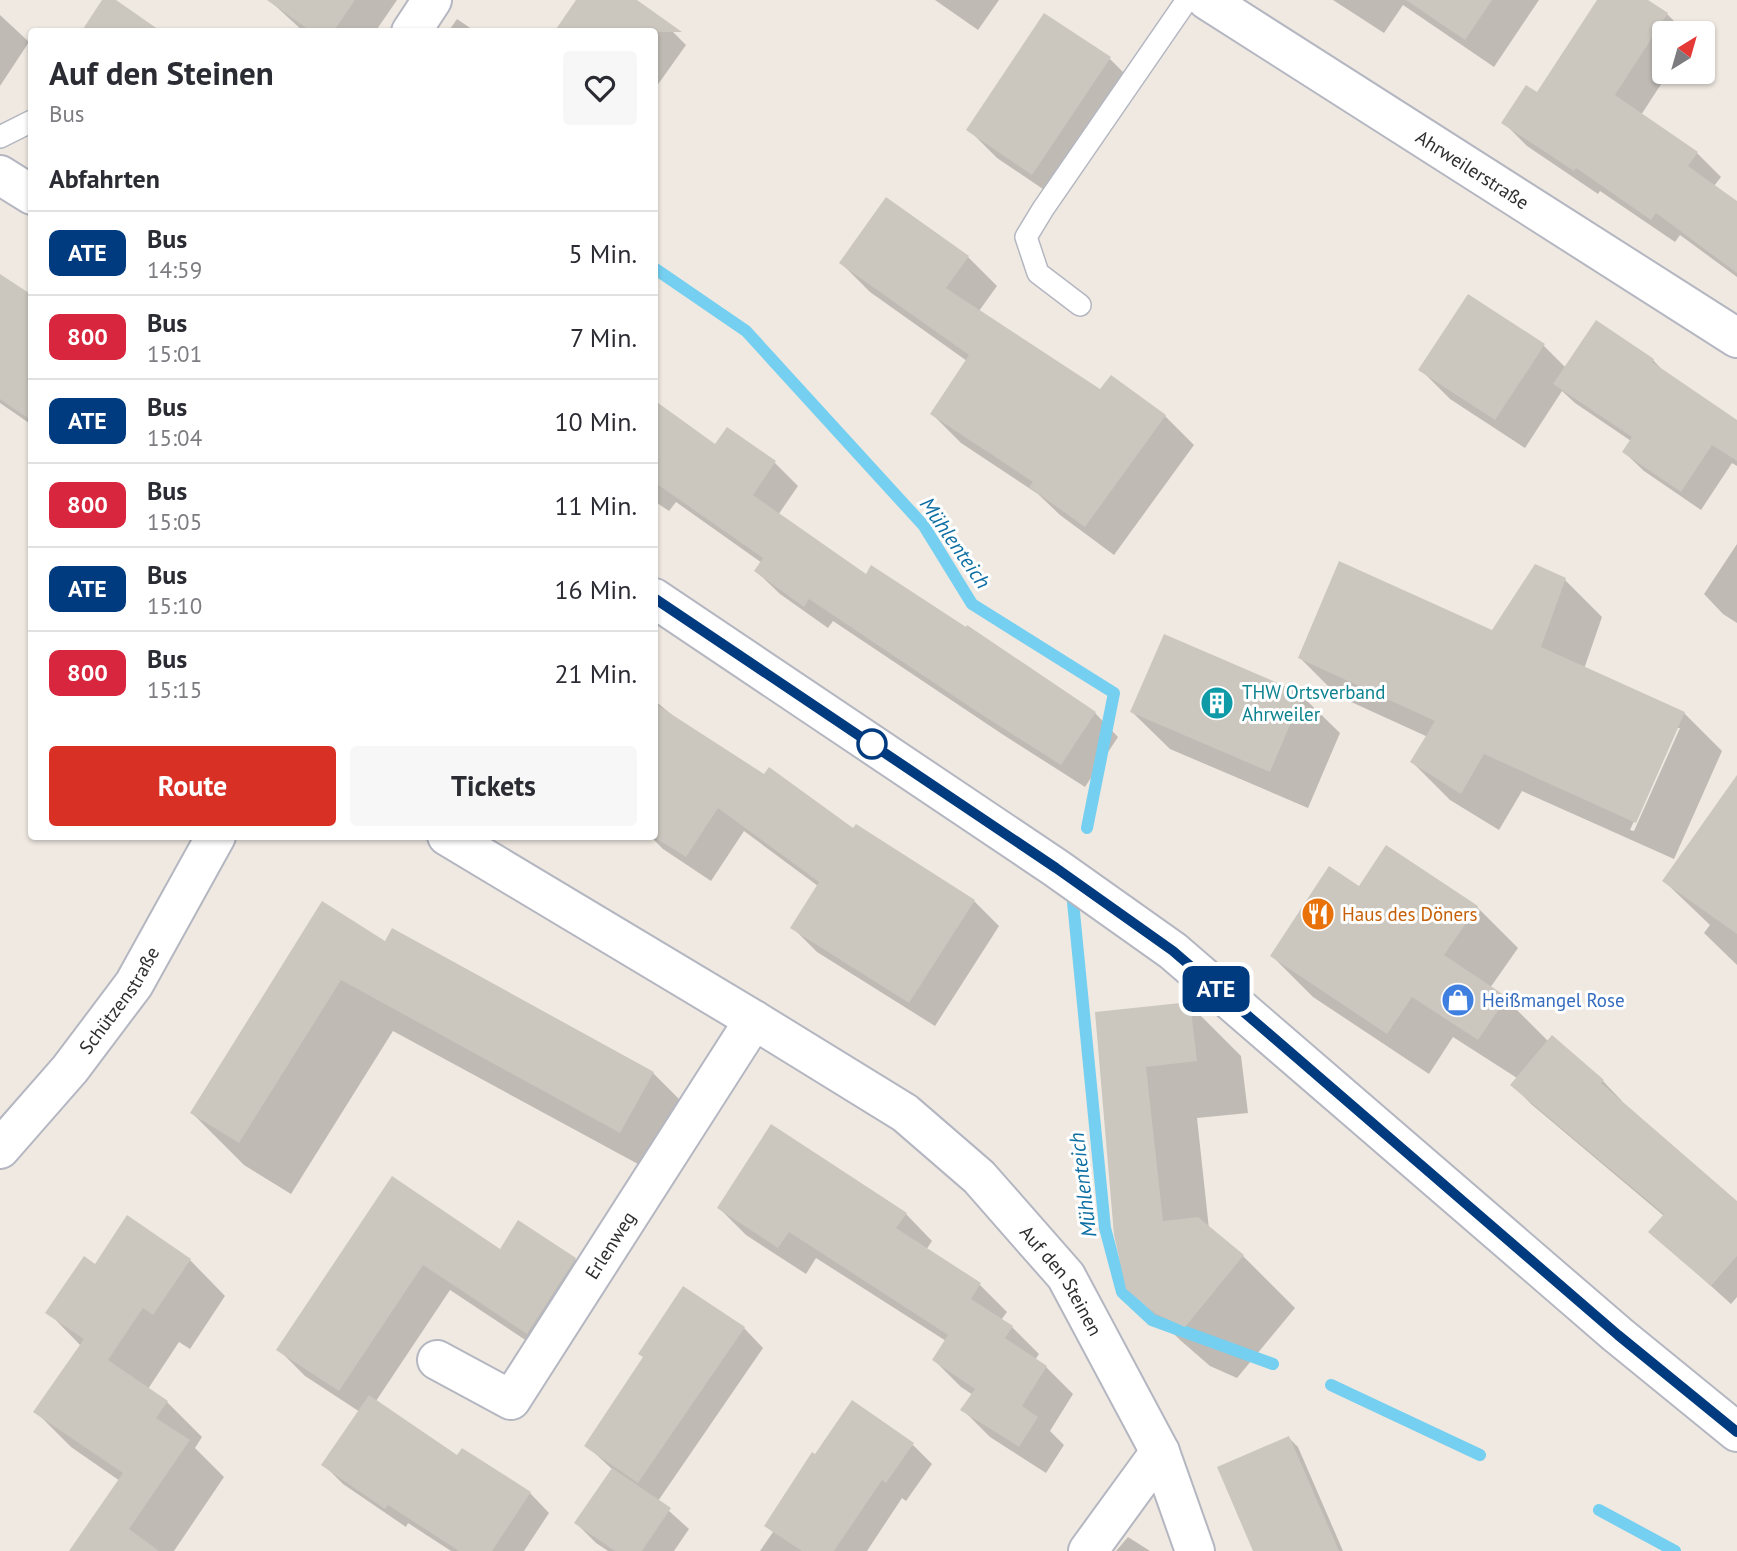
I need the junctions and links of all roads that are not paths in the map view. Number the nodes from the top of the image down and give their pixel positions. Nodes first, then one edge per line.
1 (432, 0) edge
2 (1187, 0) edge
3 (1207, 0) edge
4 (414, 28) edge
5 (28, 123) edge
6 (0, 137) edge
7 (1080, 305) dead end
8 (1737, 338) edge
9 (658, 601) edge
10 (214, 840) edge
11 (454, 840) edge
12 (754, 1020) junction
13 (0, 1149) edge
14 (438, 1360) dead end
15 (1734, 1422) edge
16 (1160, 1452) junction
17 (1088, 1551) edge
18 (1195, 1551) edge

1 - 4 street
2 - 7 lane
3 - 8 street, Ahrweilerstraße
5 - 6 lane
9 - 15 street
10 - 13 street, Schützenstraße
11 - 12 street, Auf den Steinen
12 - 14 street, Erlenweg
12 - 16 street, Auf den Steinen
16 - 17 street
16 - 18 street, Auf den Steinen

